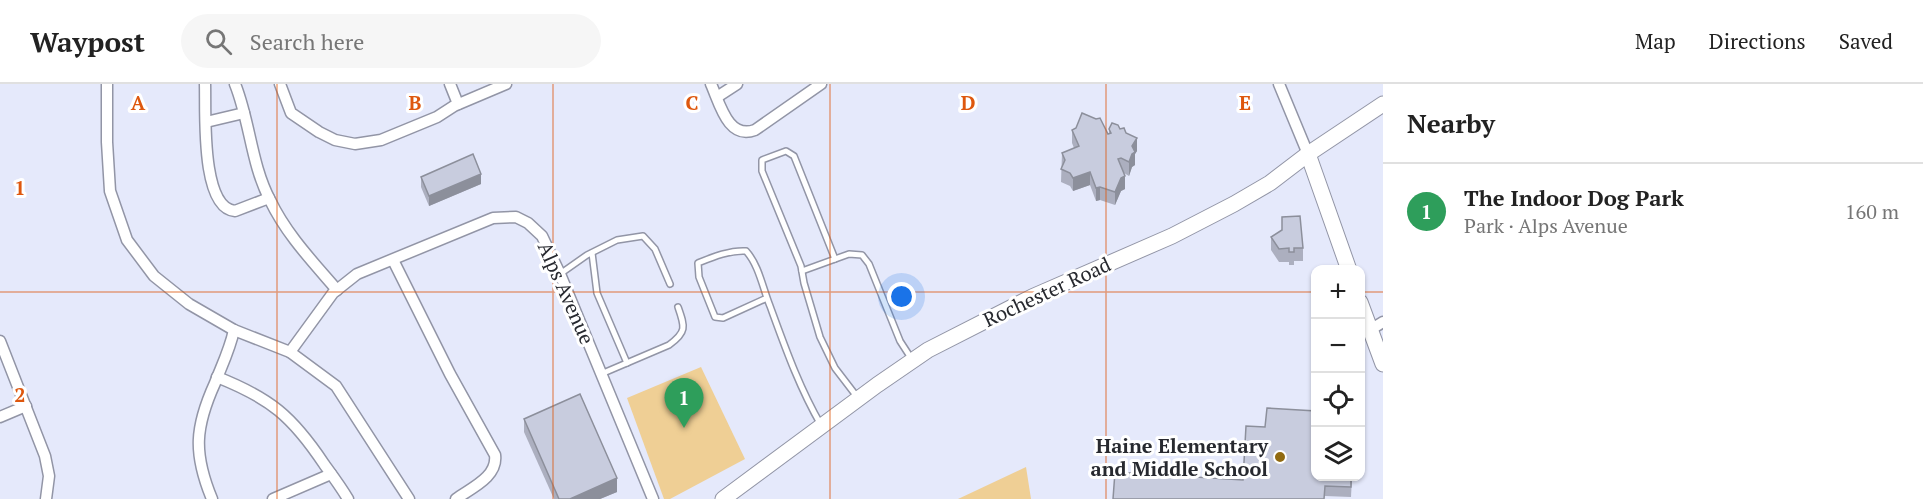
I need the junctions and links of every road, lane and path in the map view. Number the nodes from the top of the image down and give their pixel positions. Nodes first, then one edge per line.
1 (106, 84) edge
2 (205, 84) edge
3 (235, 84) edge
4 (280, 84) edge
5 (450, 84) edge
6 (506, 84) edge
7 (711, 84) edge
8 (737, 84) edge
9 (821, 84) edge
10 (1279, 84) edge
11 (717, 97) junction
12 (459, 104) junction
13 (1383, 104) edge
14 (244, 113) junction
15 (206, 123) junction
16 (1308, 154) junction
17 (269, 198) junction
18 (592, 253) junction
19 (835, 259) junction
20 (393, 260) junction
21 (1347, 265) edge
22 (802, 271) junction
23 (560, 274) junction
24 (670, 284) dead end
25 (337, 290) junction
26 (767, 298) junction
27 (678, 307) dead end
28 (1365, 309) edge
29 (1377, 326) edge
30 (234, 330) junction
31 (0, 341) edge
32 (290, 352) junction
33 (913, 361) junction
34 (627, 363) junction
35 (1383, 364) edge
36 (601, 374) junction
37 (217, 377) junction
38 (859, 399) junction
39 (26, 406) junction
40 (0, 417) edge
41 (822, 426) junction
42 (331, 474) junction
43 (469, 495) edge
44 (46, 499) edge
45 (212, 499) edge
46 (273, 499) edge
47 (348, 499) edge
48 (409, 499) edge
49 (456, 499) edge
50 (653, 499) edge
51 (723, 499) edge

1 - 30 street
2 - 15 street
3 - 14 street
4 - 12 street
5 - 12 street
6 - 12 street
7 - 11 street
8 - 11 street
9 - 11 street
10 - 16 street
13 - 16 street, Rochester Road
14 - 15 street
14 - 17 street
15 - 17 street
16 - 21 street
16 - 33 street, Rochester Road
17 - 25 street
18 - 23 lane
18 - 24 lane
18 - 34 lane
19 - 22 lane
19 - 22 lane
19 - 33 lane
20 - 23 street, Alps Avenue
20 - 25 street, Alps Avenue
20 - 43 street
22 - 38 lane
23 - 36 street, Alps Avenue
25 - 32 street, Alps Avenue
26 - 26 lane
26 - 41 lane
27 - 34 lane
28 - 29 street
29 - 35 street
30 - 32 street
30 - 37 street
31 - 39 street
32 - 48 street
33 - 38 street, Rochester Road
34 - 36 lane
36 - 50 street, Alps Avenue
37 - 42 street
37 - 45 street
38 - 41 street, Rochester Road
39 - 40 street
39 - 44 street
41 - 51 street, Rochester Road
42 - 46 street
42 - 47 street
43 - 49 street

